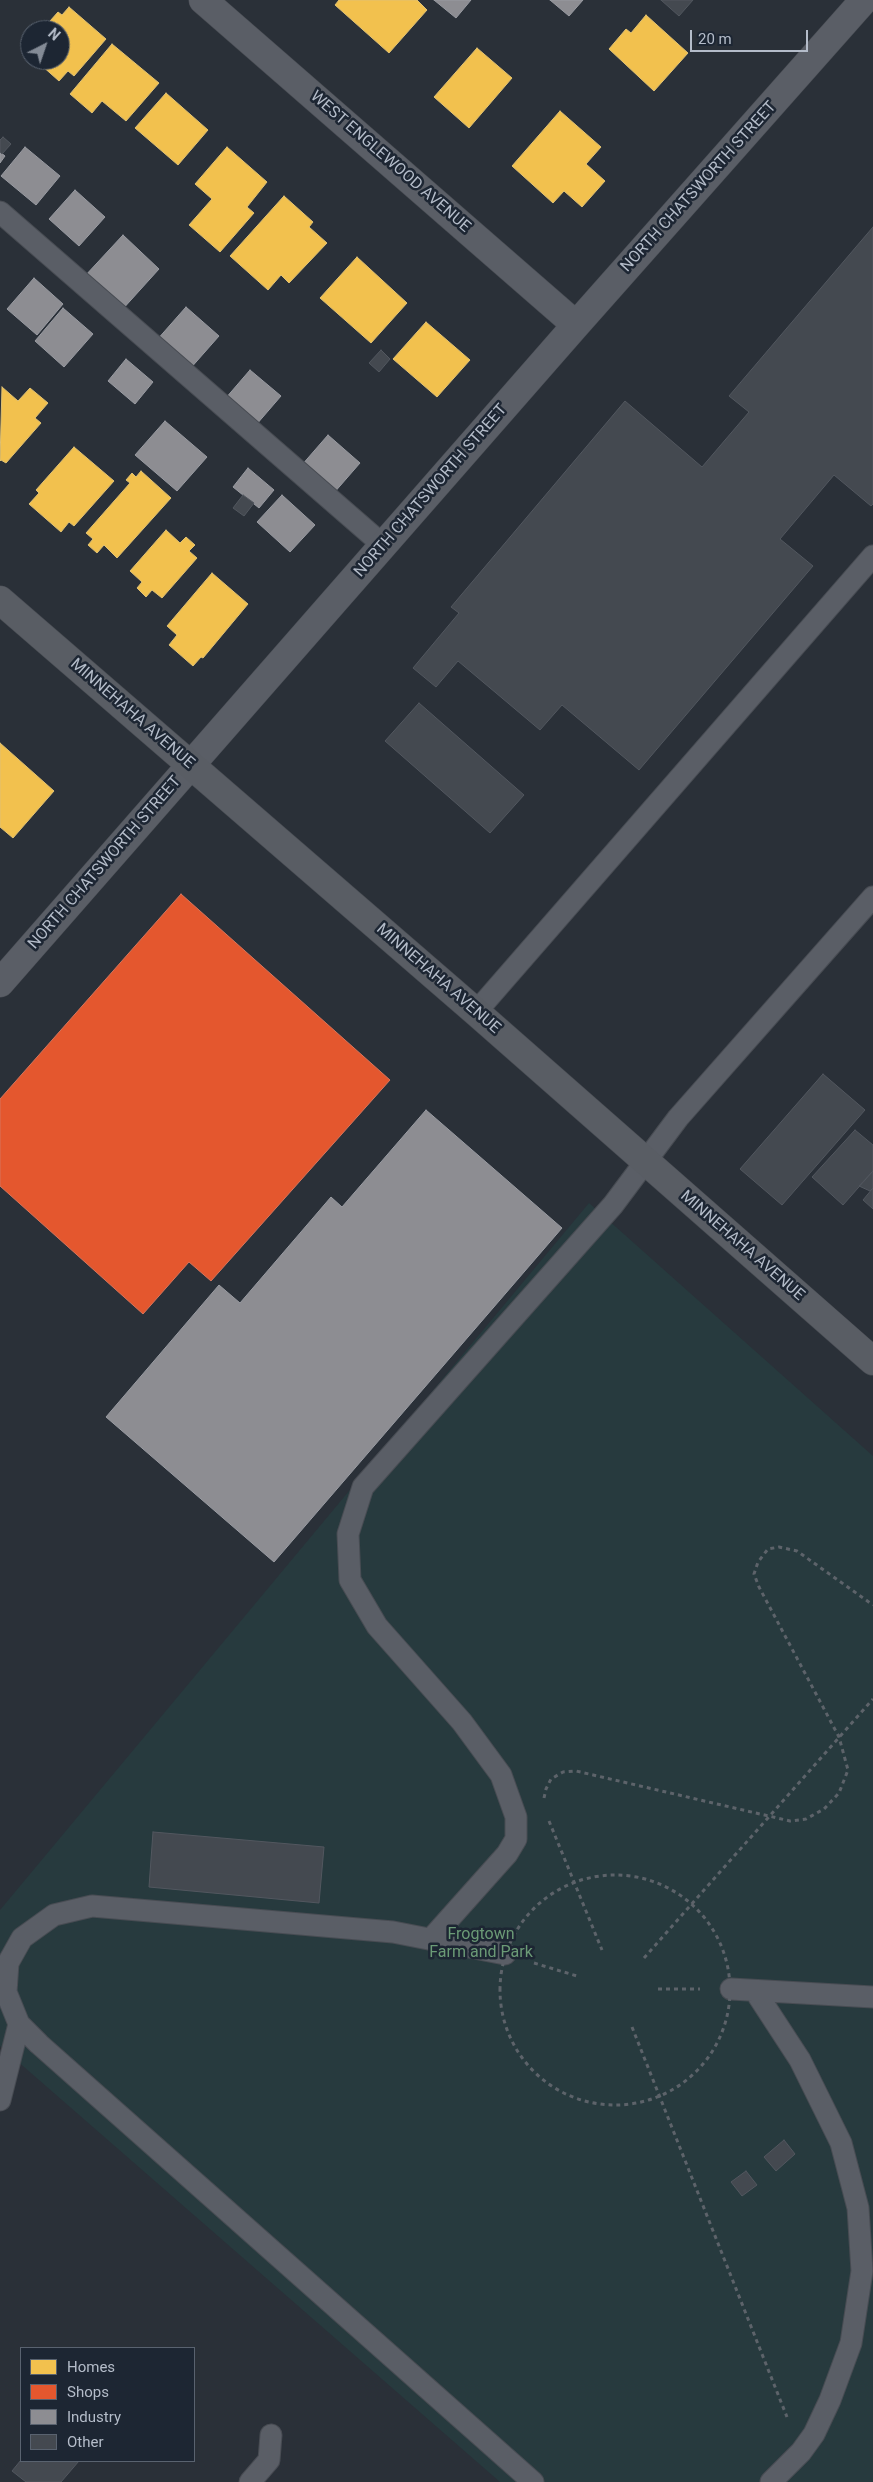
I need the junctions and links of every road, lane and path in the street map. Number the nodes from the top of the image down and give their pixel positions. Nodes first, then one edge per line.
1 (203, 0) edge
2 (864, 0) edge
3 (0, 212) edge
4 (576, 325) junction
5 (383, 545) junction
6 (873, 556) edge
7 (0, 600) edge
8 (190, 765) junction
9 (873, 897) edge
10 (0, 984) edge
11 (476, 1012) junction
12 (646, 1161) junction
13 (873, 1361) edge
14 (873, 1605) edge
15 (873, 1699) edge
16 (839, 1738) junction
17 (544, 1801) dead end
18 (769, 1818) junction
19 (549, 1820) dead end
20 (574, 1882) junction
21 (691, 1903) junction
22 (432, 1938) junction
23 (602, 1950) dead end
24 (509, 1956) junction
25 (644, 1958) dead end
26 (532, 1962) dead end
27 (577, 1976) dead end
28 (658, 1989) dead end
29 (704, 1989) dead end
30 (726, 1989) junction
31 (756, 1990) junction
32 (873, 1997) edge
33 (19, 2024) junction
34 (632, 2027) dead end
35 (660, 2097) junction
36 (0, 2100) edge
37 (271, 2434) dead end
38 (801, 2452) junction
39 (250, 2482) edge
40 (533, 2482) edge
41 (771, 2482) edge

1 - 4 street, WEST ENGLEWOOD AVENUE
2 - 4 street, NORTH CHATSWORTH STREET
3 - 5 lane
4 - 5 street, NORTH CHATSWORTH STREET
5 - 8 street, NORTH CHATSWORTH STREET
6 - 11 lane
7 - 8 street, MINNEHAHA AVENUE
8 - 10 street, NORTH CHATSWORTH STREET
8 - 11 street, MINNEHAHA AVENUE
9 - 12 lane
11 - 12 street, MINNEHAHA AVENUE
12 - 13 street, MINNEHAHA AVENUE
12 - 22 lane
14 - 16 path
15 - 16 path
16 - 18 path
16 - 18 path
17 - 18 path
18 - 21 path
19 - 20 path
20 - 21 path
20 - 23 path
20 - 24 path
21 - 25 path
21 - 30 path
22 - 24 lane
22 - 33 lane
24 - 35 path
26 - 27 path
28 - 29 path
30 - 31 lane
30 - 35 path
31 - 32 lane
31 - 38 lane
33 - 36 lane
33 - 40 lane
34 - 35 path
35 - 38 path
37 - 39 lane
38 - 41 lane

